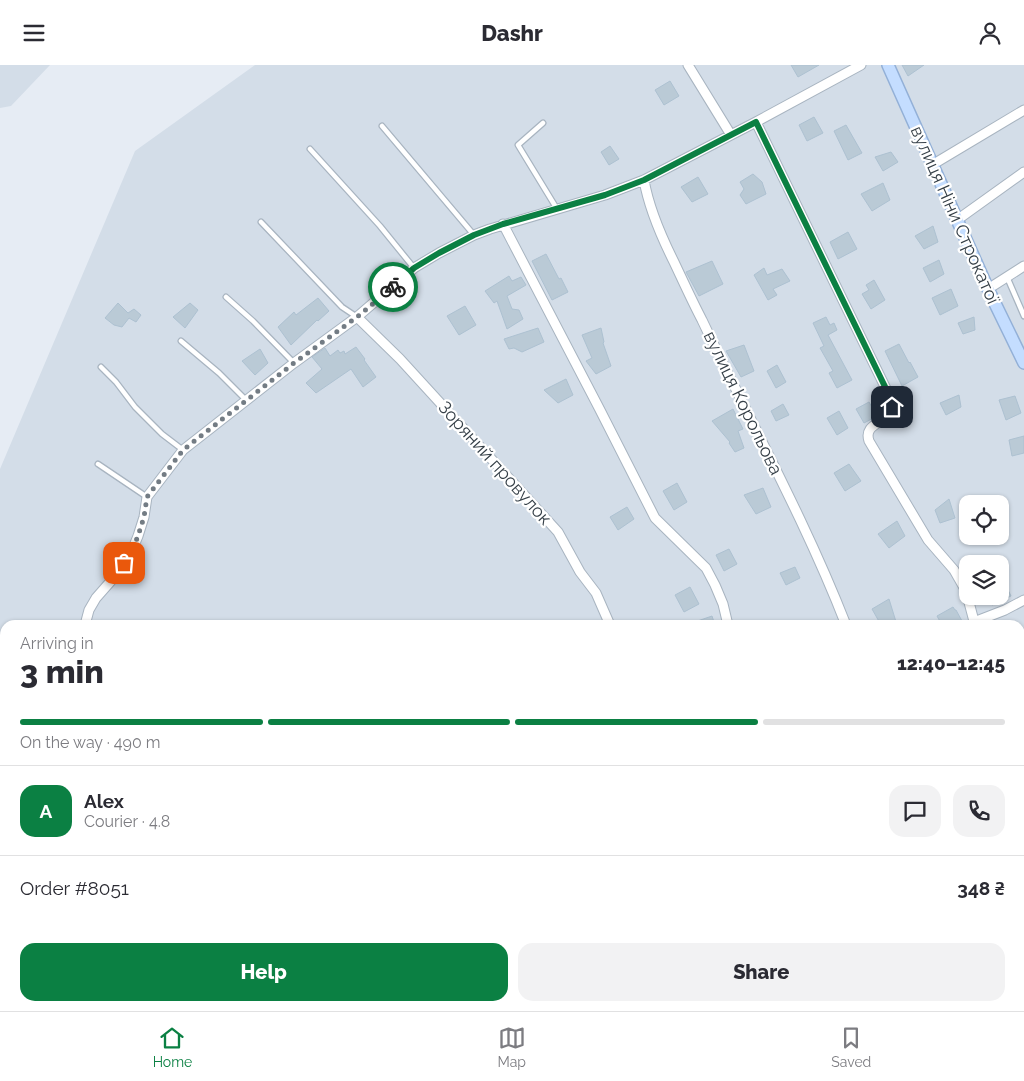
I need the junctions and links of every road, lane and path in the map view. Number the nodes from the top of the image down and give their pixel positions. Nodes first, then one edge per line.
1 (688, 65) edge
2 (861, 65) edge
3 (888, 65) edge
4 (1024, 110) edge
5 (756, 122) junction
6 (543, 123) dead end
7 (382, 126) dead end
8 (730, 135) junction
9 (310, 149) dead end
10 (932, 165) junction
11 (1024, 172) edge
12 (644, 180) junction
13 (557, 209) junction
14 (957, 220) junction
15 (261, 222) dead end
16 (503, 224) junction
17 (474, 235) junction
18 (1024, 265) edge
19 (414, 268) junction
20 (1007, 277) junction
21 (988, 289) junction
22 (226, 297) dead end
23 (1024, 316) edge
24 (357, 317) junction
25 (182, 341) dead end
26 (294, 363) junction
27 (1024, 363) edge
28 (101, 367) dead end
29 (246, 401) junction
30 (183, 450) junction
31 (98, 464) dead end
32 (147, 497) junction
33 (1024, 600) edge
34 (86, 620) edge
35 (608, 620) edge
36 (727, 620) edge
37 (844, 620) edge
38 (974, 620) edge
39 (983, 620) edge

1 - 8 street
2 - 5 street
3 - 10 street, вулиця Ніни Строкатої
4 - 10 street
5 - 8 street
5 - 38 street
6 - 13 lane
7 - 17 lane
8 - 12 street
9 - 19 lane
10 - 14 street, вулиця Ніни Строкатої
11 - 14 street
12 - 13 street
12 - 37 street, вулиця Корольова
13 - 16 street
14 - 21 street, вулиця Ніни Строкатої
15 - 24 lane
16 - 17 street
16 - 36 street
17 - 19 street
18 - 20 street
19 - 24 street
20 - 21 street
20 - 23 lane
21 - 27 street, вулиця Ніни Строкатої
22 - 26 lane
24 - 26 street
24 - 35 street, Зоряний провулок
25 - 29 lane
26 - 29 street
28 - 30 lane
29 - 30 street
30 - 32 street
31 - 32 lane
32 - 34 street
33 - 39 street

